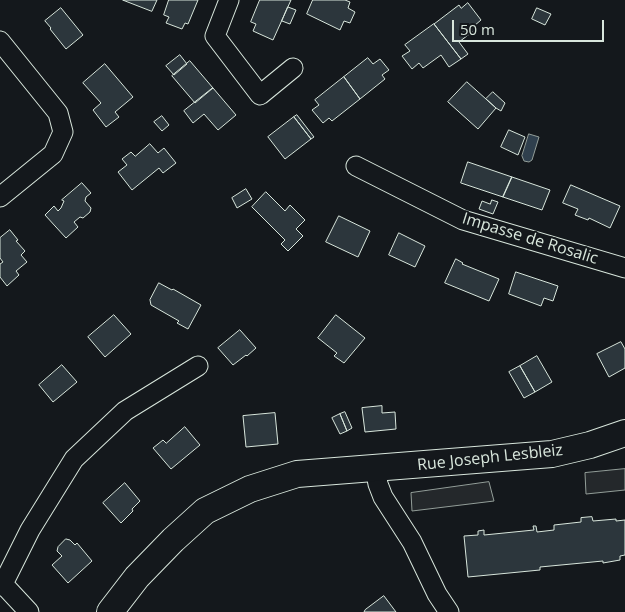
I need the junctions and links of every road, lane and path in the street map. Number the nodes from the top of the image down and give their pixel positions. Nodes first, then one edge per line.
1 (229, 0) edge
2 (0, 41) edge
3 (293, 68) dead end
4 (356, 166) dead end
5 (0, 197) edge
6 (625, 268) edge
7 (198, 366) dead end
8 (625, 433) edge
9 (364, 470) junction
10 (2, 585) edge
11 (29, 612) edge
12 (110, 612) edge
13 (449, 612) edge

1 - 3 street
2 - 5 street
4 - 6 street, Impasse de Rosalic
7 - 10 street
8 - 9 main road, Rue Joseph Lesbleiz
9 - 12 main road, Rue Joseph Lesbleiz
9 - 13 street
10 - 11 street

